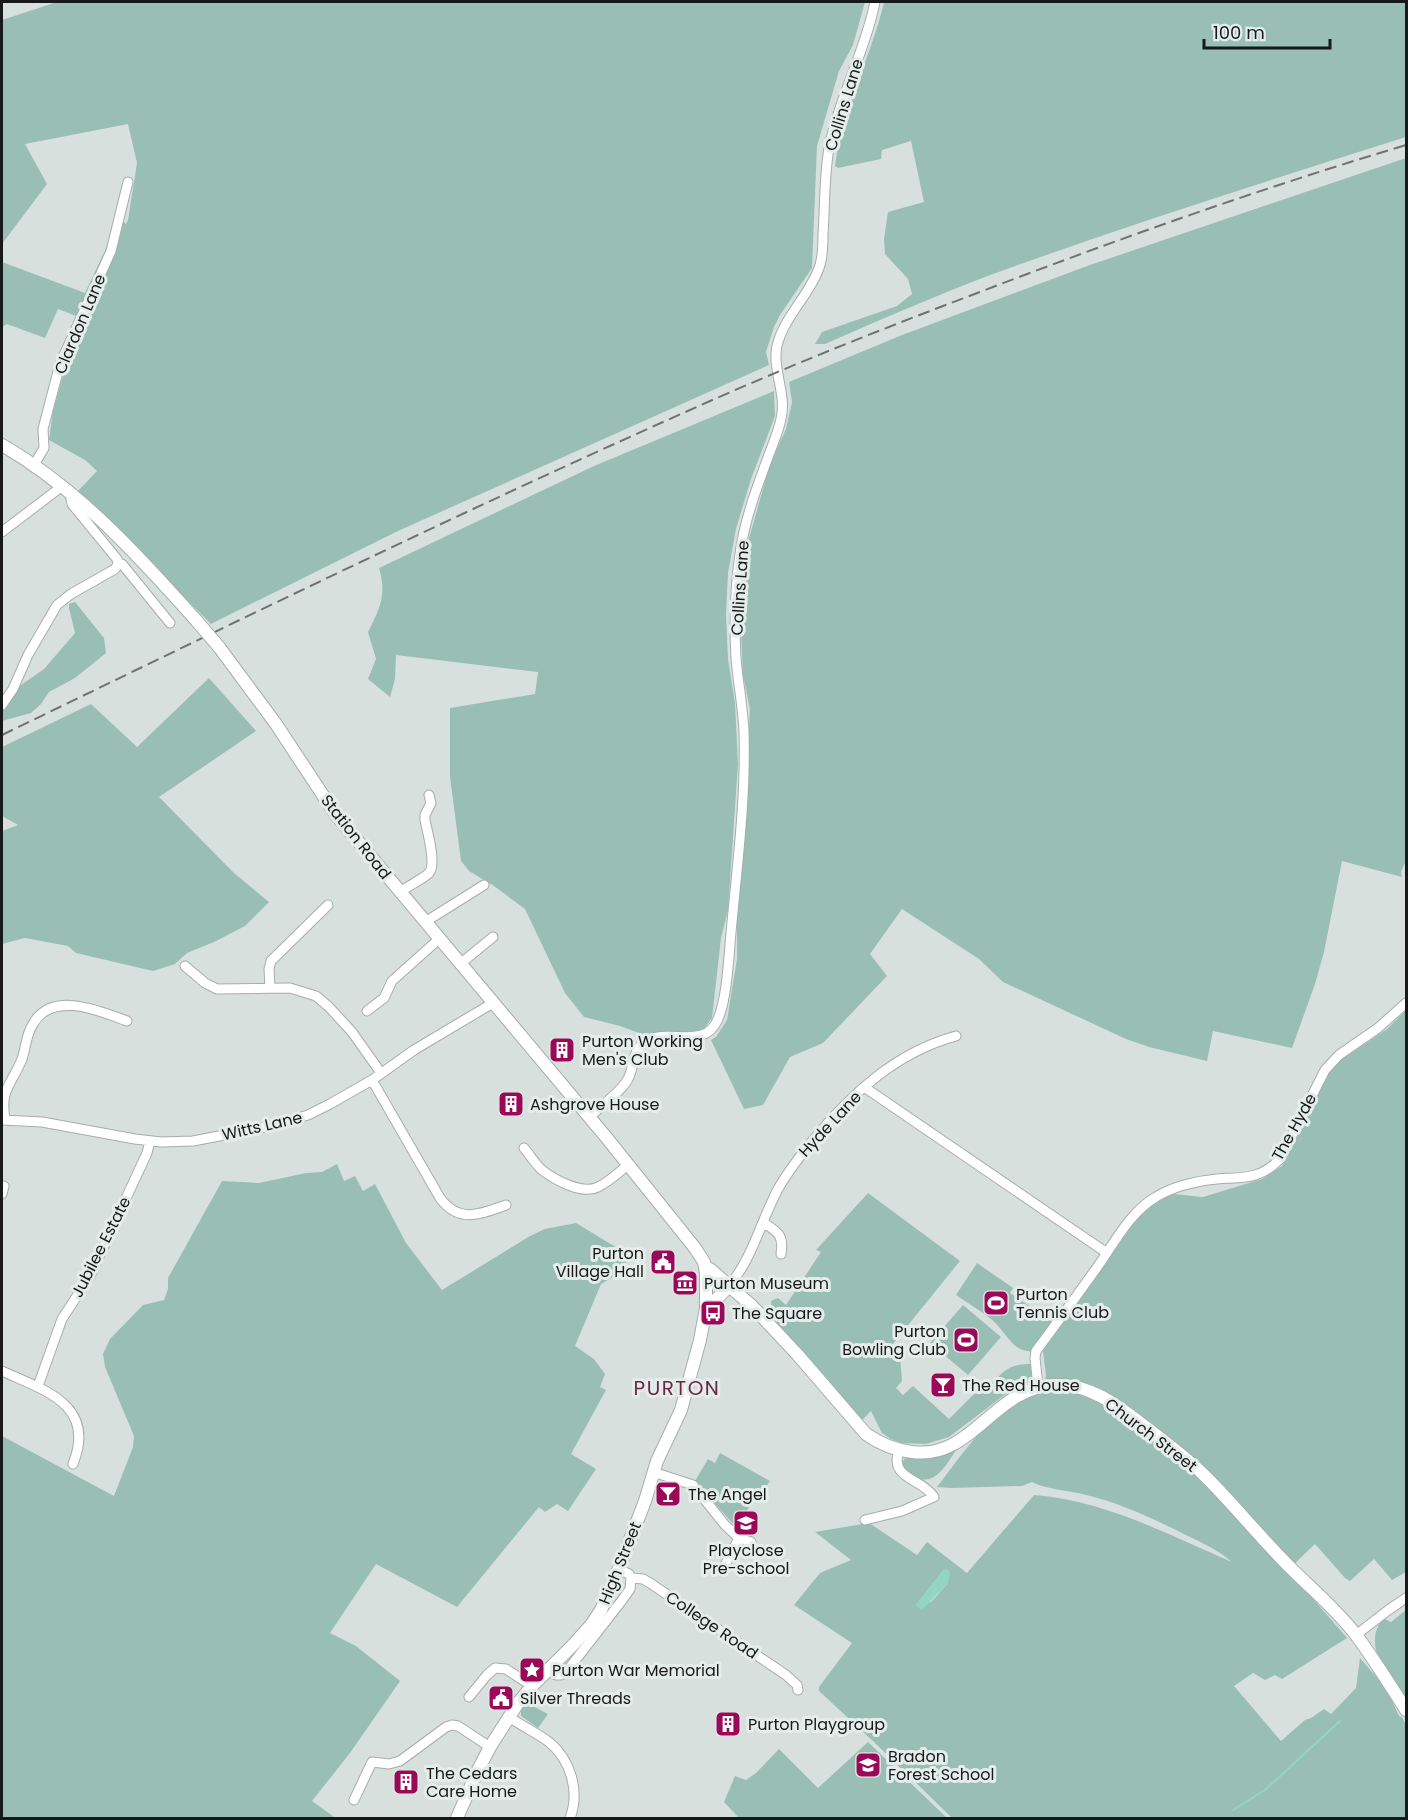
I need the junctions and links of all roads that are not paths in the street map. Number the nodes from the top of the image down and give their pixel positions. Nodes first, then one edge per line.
1 (875, 2) edge
2 (128, 182) dead end
3 (2, 446) edge
4 (34, 465) junction
5 (61, 487) junction
6 (73, 495) junction
7 (2, 532) edge
8 (118, 564) junction
9 (170, 623) dead end
10 (2, 705) edge
11 (429, 795) dead end
12 (484, 885) dead end
13 (400, 892) junction
14 (328, 905) dead end
15 (425, 922) junction
16 (493, 937) dead end
17 (439, 939) junction
18 (460, 964) junction
19 (185, 966) dead end
20 (270, 988) junction
21 (493, 1003) junction
22 (1407, 1003) edge
23 (367, 1011) dead end
24 (127, 1021) dead end
25 (956, 1036) dead end
26 (381, 1073) junction
27 (372, 1080) junction
28 (864, 1087) junction
29 (589, 1117) junction
30 (3, 1120) edge
31 (150, 1141) junction
32 (524, 1148) dead end
33 (628, 1164) junction
34 (506, 1204) dead end
35 (764, 1223) junction
36 (695, 1248) joint
37 (1107, 1252) junction
38 (781, 1254) dead end
39 (706, 1268) junction
40 (730, 1285) junction
41 (706, 1308) junction
42 (2, 1371) edge
43 (38, 1386) junction
44 (1038, 1387) junction
45 (899, 1450) junction
46 (73, 1464) dead end
47 (653, 1472) junction
48 (865, 1520) dead end
49 (739, 1538) junction
50 (751, 1542) dead end
51 (619, 1569) junction
52 (722, 1571) dead end
53 (631, 1578) junction
54 (1407, 1598) edge
55 (1356, 1635) junction
56 (548, 1669) junction
57 (532, 1686) junction
58 (798, 1690) dead end
59 (469, 1697) dead end
60 (1407, 1710) edge
61 (509, 1717) junction
62 (490, 1747) junction
63 (354, 1800) dead end
64 (457, 1818) edge
65 (570, 1818) edge

1 - 29 street, Collins Lane
2 - 4 street, Clardon Lane
3 - 4 street, Station Road
4 - 5 street, Station Road
5 - 6 street, Station Road
5 - 7 street
6 - 8 street
6 - 13 street, Station Road, bridge
8 - 9 street
8 - 10 street
11 - 13 street
12 - 15 street
13 - 15 street, Station Road
14 - 20 street
15 - 17 street, Station Road
16 - 18 street
17 - 18 street, Station Road
17 - 23 street
18 - 21 street, Station Road
19 - 20 street
20 - 26 street
21 - 26 street, Witts Lane
21 - 29 street, Station Road
22 - 37 street, The Hyde
24 - 30 street
25 - 28 street, Hyde Lane
26 - 27 street, Witts Lane
27 - 31 street, Witts Lane
27 - 34 street
28 - 35 street, Hyde Lane
28 - 37 street
29 - 33 street, Station Road
30 - 31 street, Witts Lane
31 - 43 street, Jubilee Estate
32 - 33 street
33 - 36 street, Station Road
35 - 38 street
35 - 40 street, Hyde Lane
36 - 39 street, High Street
37 - 44 street, The Hyde
39 - 40 street, Church Street
39 - 41 street, High Street
40 - 41 street
40 - 45 street, Church Street
41 - 47 street, High Street
42 - 43 street
43 - 46 street
44 - 45 street, Church Street
44 - 55 street, Church Street
45 - 48 street
47 - 49 street
47 - 51 street, High Street
49 - 50 street
49 - 52 street
51 - 53 street, College Road
51 - 56 street, High Street
53 - 56 street
53 - 58 street, College Road
54 - 55 street
55 - 60 street, Church Street
56 - 57 street, High Street
57 - 59 street
57 - 61 street, High Street
61 - 62 street, High Street
61 - 65 street
62 - 63 street
62 - 64 street, High Street

